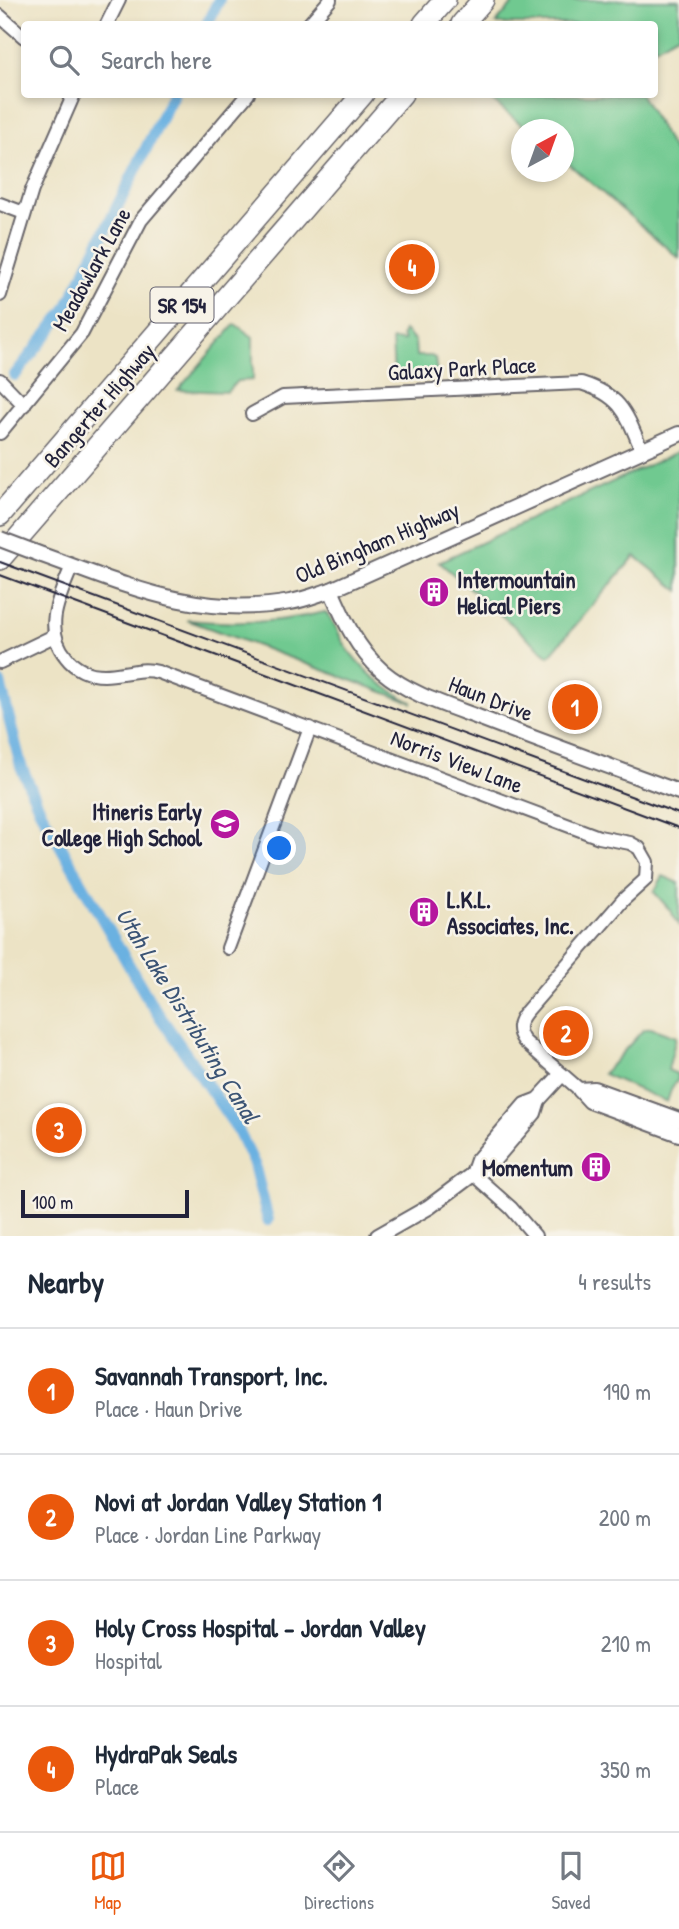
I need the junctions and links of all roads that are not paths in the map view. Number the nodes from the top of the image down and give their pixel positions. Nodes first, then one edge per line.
1 (120, 0) edge
2 (330, 0) edge
3 (445, 0) edge
4 (483, 0) edge
5 (0, 16) edge
6 (109, 21) edge
7 (312, 21) edge
8 (427, 21) edge
9 (465, 21) edge
10 (21, 34) edge
11 (72, 98) edge
12 (245, 98) edge
13 (360, 98) edge
14 (399, 98) edge
15 (0, 204) edge
16 (24, 213) junction
17 (0, 295) edge
18 (0, 380) edge
19 (24, 405) junction
20 (252, 414) dead end
21 (0, 433) edge
22 (679, 434) edge
23 (642, 451) junction
24 (0, 515) edge
25 (0, 539) edge
26 (0, 559) edge
27 (72, 566) junction
28 (331, 590) junction
29 (54, 636) junction
30 (0, 662) edge
31 (310, 728) junction
32 (679, 792) edge
33 (228, 948) dead end
34 (561, 1075) junction
35 (580, 1090) junction
36 (679, 1120) edge
37 (679, 1134) edge
38 (473, 1174) junction
39 (378, 1236) edge
40 (535, 1236) edge

1 - 6 street
2 - 7 street
3 - 8 highway
4 - 9 highway
5 - 10 street
11 - 16 street
12 - 19 street, Meadowlark Lane
13 - 24 highway, Bangerter Highway / SR 154
14 - 26 highway, Bangerter Highway / SR 154
15 - 16 street
16 - 17 street
18 - 19 street
19 - 21 street, Meadowlark Lane
20 - 23 street, Galaxy Park Place
22 - 23 street, Old Bingham Highway
23 - 28 street, Old Bingham Highway
25 - 27 street, Old Bingham Highway, bridge
27 - 28 street, Old Bingham Highway
27 - 29 street
28 - 32 street, Haun Drive
29 - 30 street
29 - 31 street, Norris View Lane
31 - 33 street
31 - 34 street, Norris View Lane
34 - 35 street
34 - 38 street
35 - 36 street
35 - 37 street
38 - 39 street
38 - 40 street

